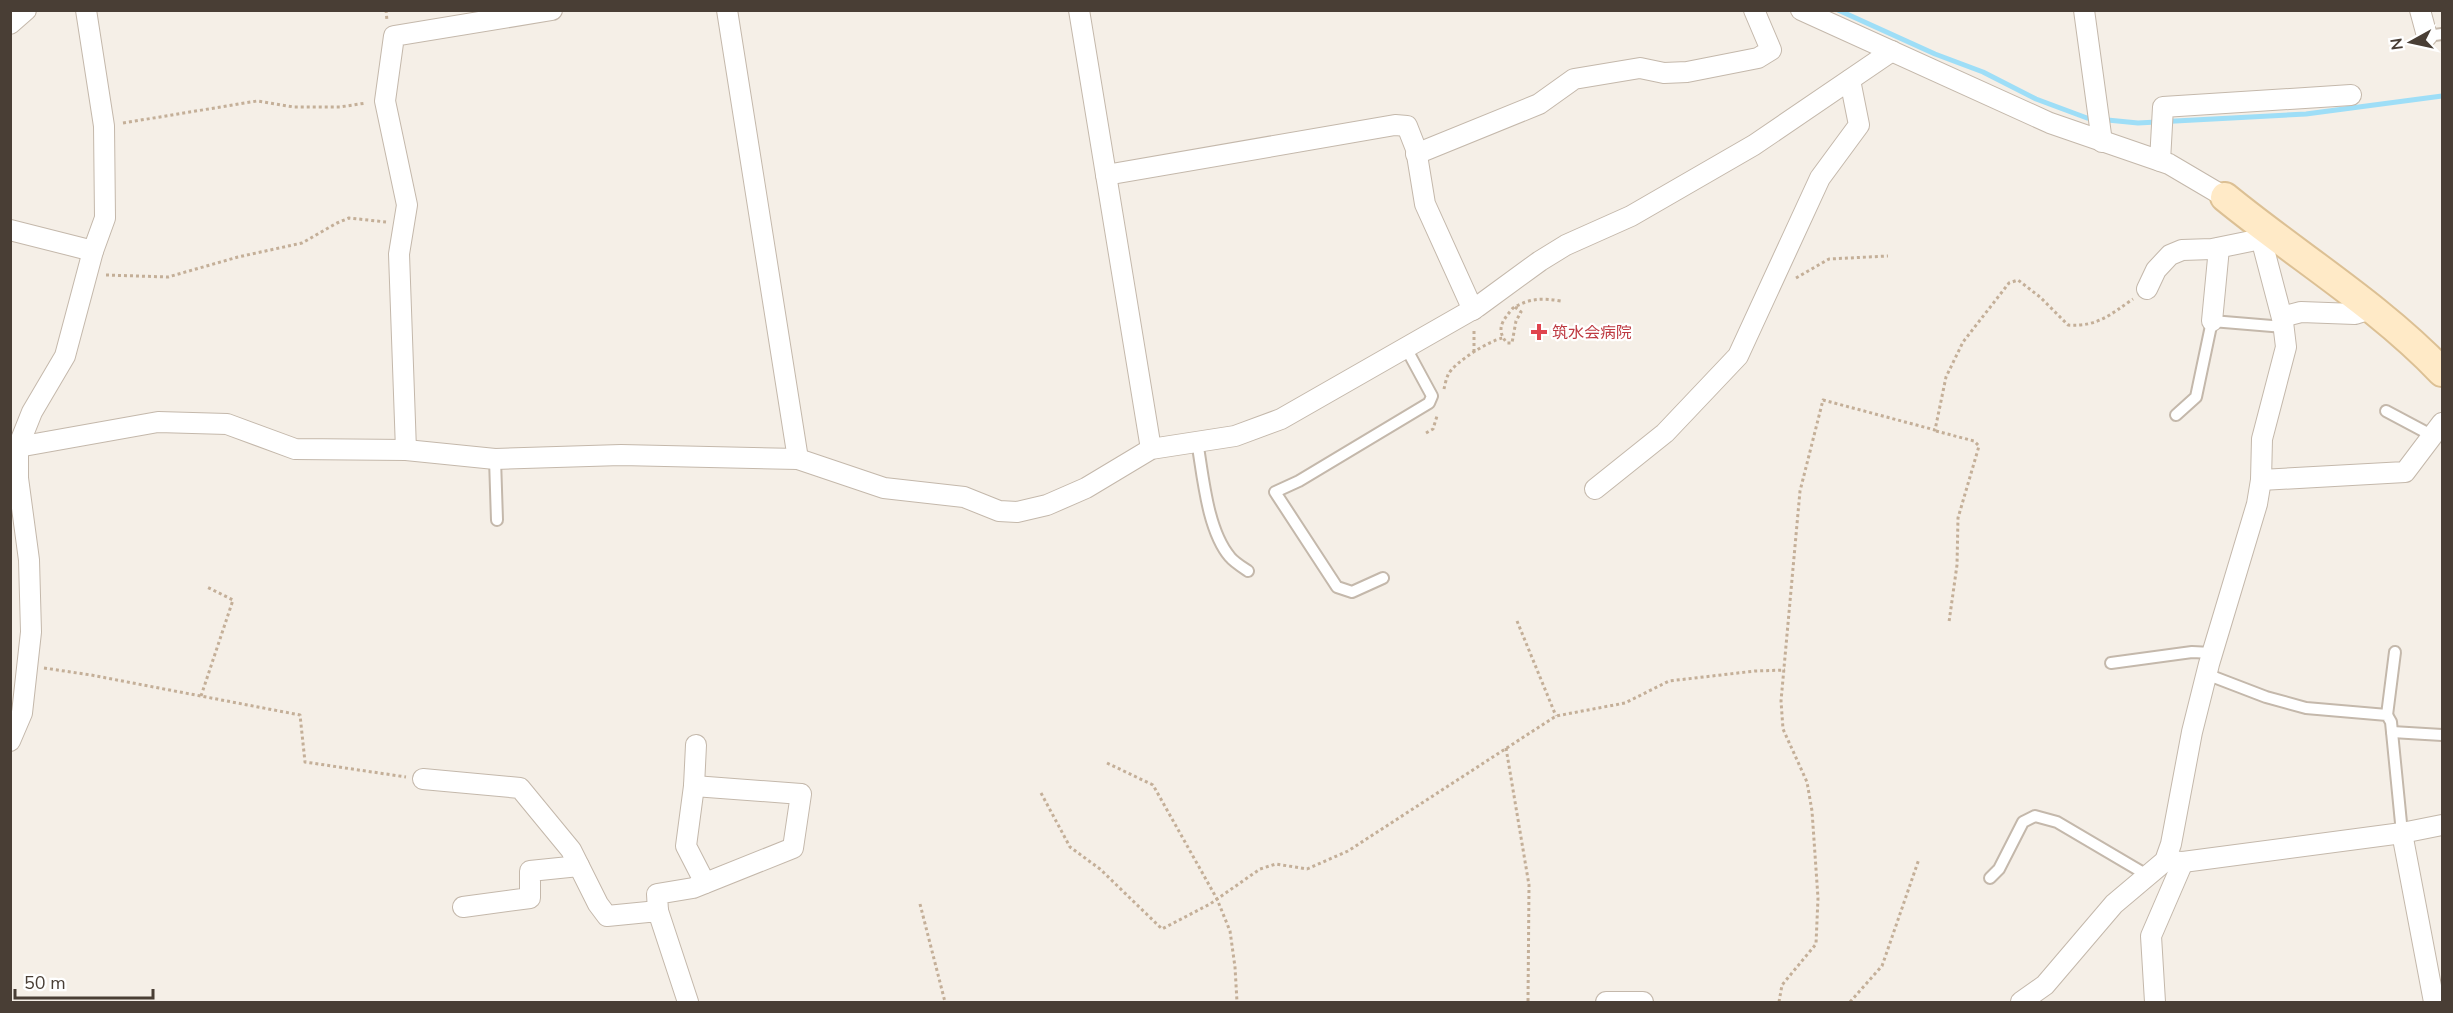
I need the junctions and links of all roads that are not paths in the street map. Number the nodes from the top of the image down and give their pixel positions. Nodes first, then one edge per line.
1 (26, 10) edge
2 (86, 10) edge
3 (552, 10) edge
4 (727, 10) edge
5 (1079, 10) edge
6 (1754, 10) edge
7 (1801, 10) edge
8 (2084, 10) edge
9 (2420, 10) edge
10 (10, 24) edge
11 (2435, 35) edge
12 (1892, 51) junction
13 (1850, 80) junction
14 (2351, 95) dead end
15 (2101, 138) junction
16 (1416, 154) junction
17 (2160, 161) junction
18 (1106, 175) junction
19 (2225, 197) joint
20 (10, 230) edge
21 (2259, 231) junction
22 (2218, 248) junction
23 (93, 251) junction
24 (2147, 289) road end
25 (2371, 309) junction
26 (1473, 310) junction
27 (2212, 321) junction
28 (2283, 322) junction
29 (1406, 348) junction
30 (2442, 372) edge
31 (2386, 411) dead end
32 (2176, 415) dead end
33 (2438, 430) edge
34 (1197, 441) junction
35 (18, 447) junction
36 (1151, 449) junction
37 (406, 450) junction
38 (495, 459) junction
39 (798, 459) junction
40 (2261, 480) junction
41 (1594, 489) dead end
42 (496, 520) dead end
43 (1248, 572) dead end
44 (1383, 578) dead end
45 (2395, 652) dead end
46 (2212, 653) junction
47 (2111, 663) dead end
48 (2206, 674) junction
49 (2387, 715) junction
50 (2392, 732) junction
51 (2442, 735) edge
52 (10, 741) edge
53 (696, 745) dead end
54 (423, 779) road end
55 (694, 786) junction
56 (2442, 825) edge
57 (2402, 833) junction
58 (2174, 861) junction
59 (579, 866) junction
60 (2147, 875) junction
61 (1990, 878) dead end
62 (705, 883) junction
63 (463, 908) dead end
64 (658, 910) junction
65 (688, 1002) edge
66 (1606, 1002) edge
67 (1643, 1002) edge
68 (2021, 1002) edge
69 (2156, 1002) edge
70 (2434, 1002) edge

1 - 10 street
2 - 23 street
3 - 37 street
4 - 39 street
5 - 18 street
6 - 16 street
7 - 12 street
8 - 15 street
9 - 11 street
12 - 13 street
12 - 15 street
13 - 26 street
13 - 41 street
14 - 17 street
15 - 17 street
16 - 18 street
16 - 26 street
17 - 19 street
18 - 36 street
19 - 21 street
20 - 23 street
21 - 22 street
21 - 25 street
21 - 28 street
22 - 24 street
22 - 27 street
23 - 35 street
25 - 28 street
25 - 30 street
26 - 29 street
27 - 28 lane
27 - 32 lane
28 - 40 street
29 - 34 street
29 - 44 lane
31 - 33 lane
33 - 40 street
34 - 36 street
34 - 43 lane
35 - 37 street
35 - 52 street
36 - 39 street
37 - 38 street
38 - 39 street
38 - 42 lane
40 - 46 street
45 - 49 lane
46 - 47 lane
46 - 48 street
48 - 49 lane
48 - 58 street
49 - 50 lane
50 - 51 lane
50 - 57 lane
53 - 55 street
54 - 59 street
55 - 62 street
55 - 62 street
56 - 57 street
57 - 58 street
57 - 70 street
58 - 60 street
58 - 69 street
59 - 63 street
59 - 64 street
60 - 61 lane
60 - 68 street
62 - 64 street
64 - 65 street
66 - 67 street

